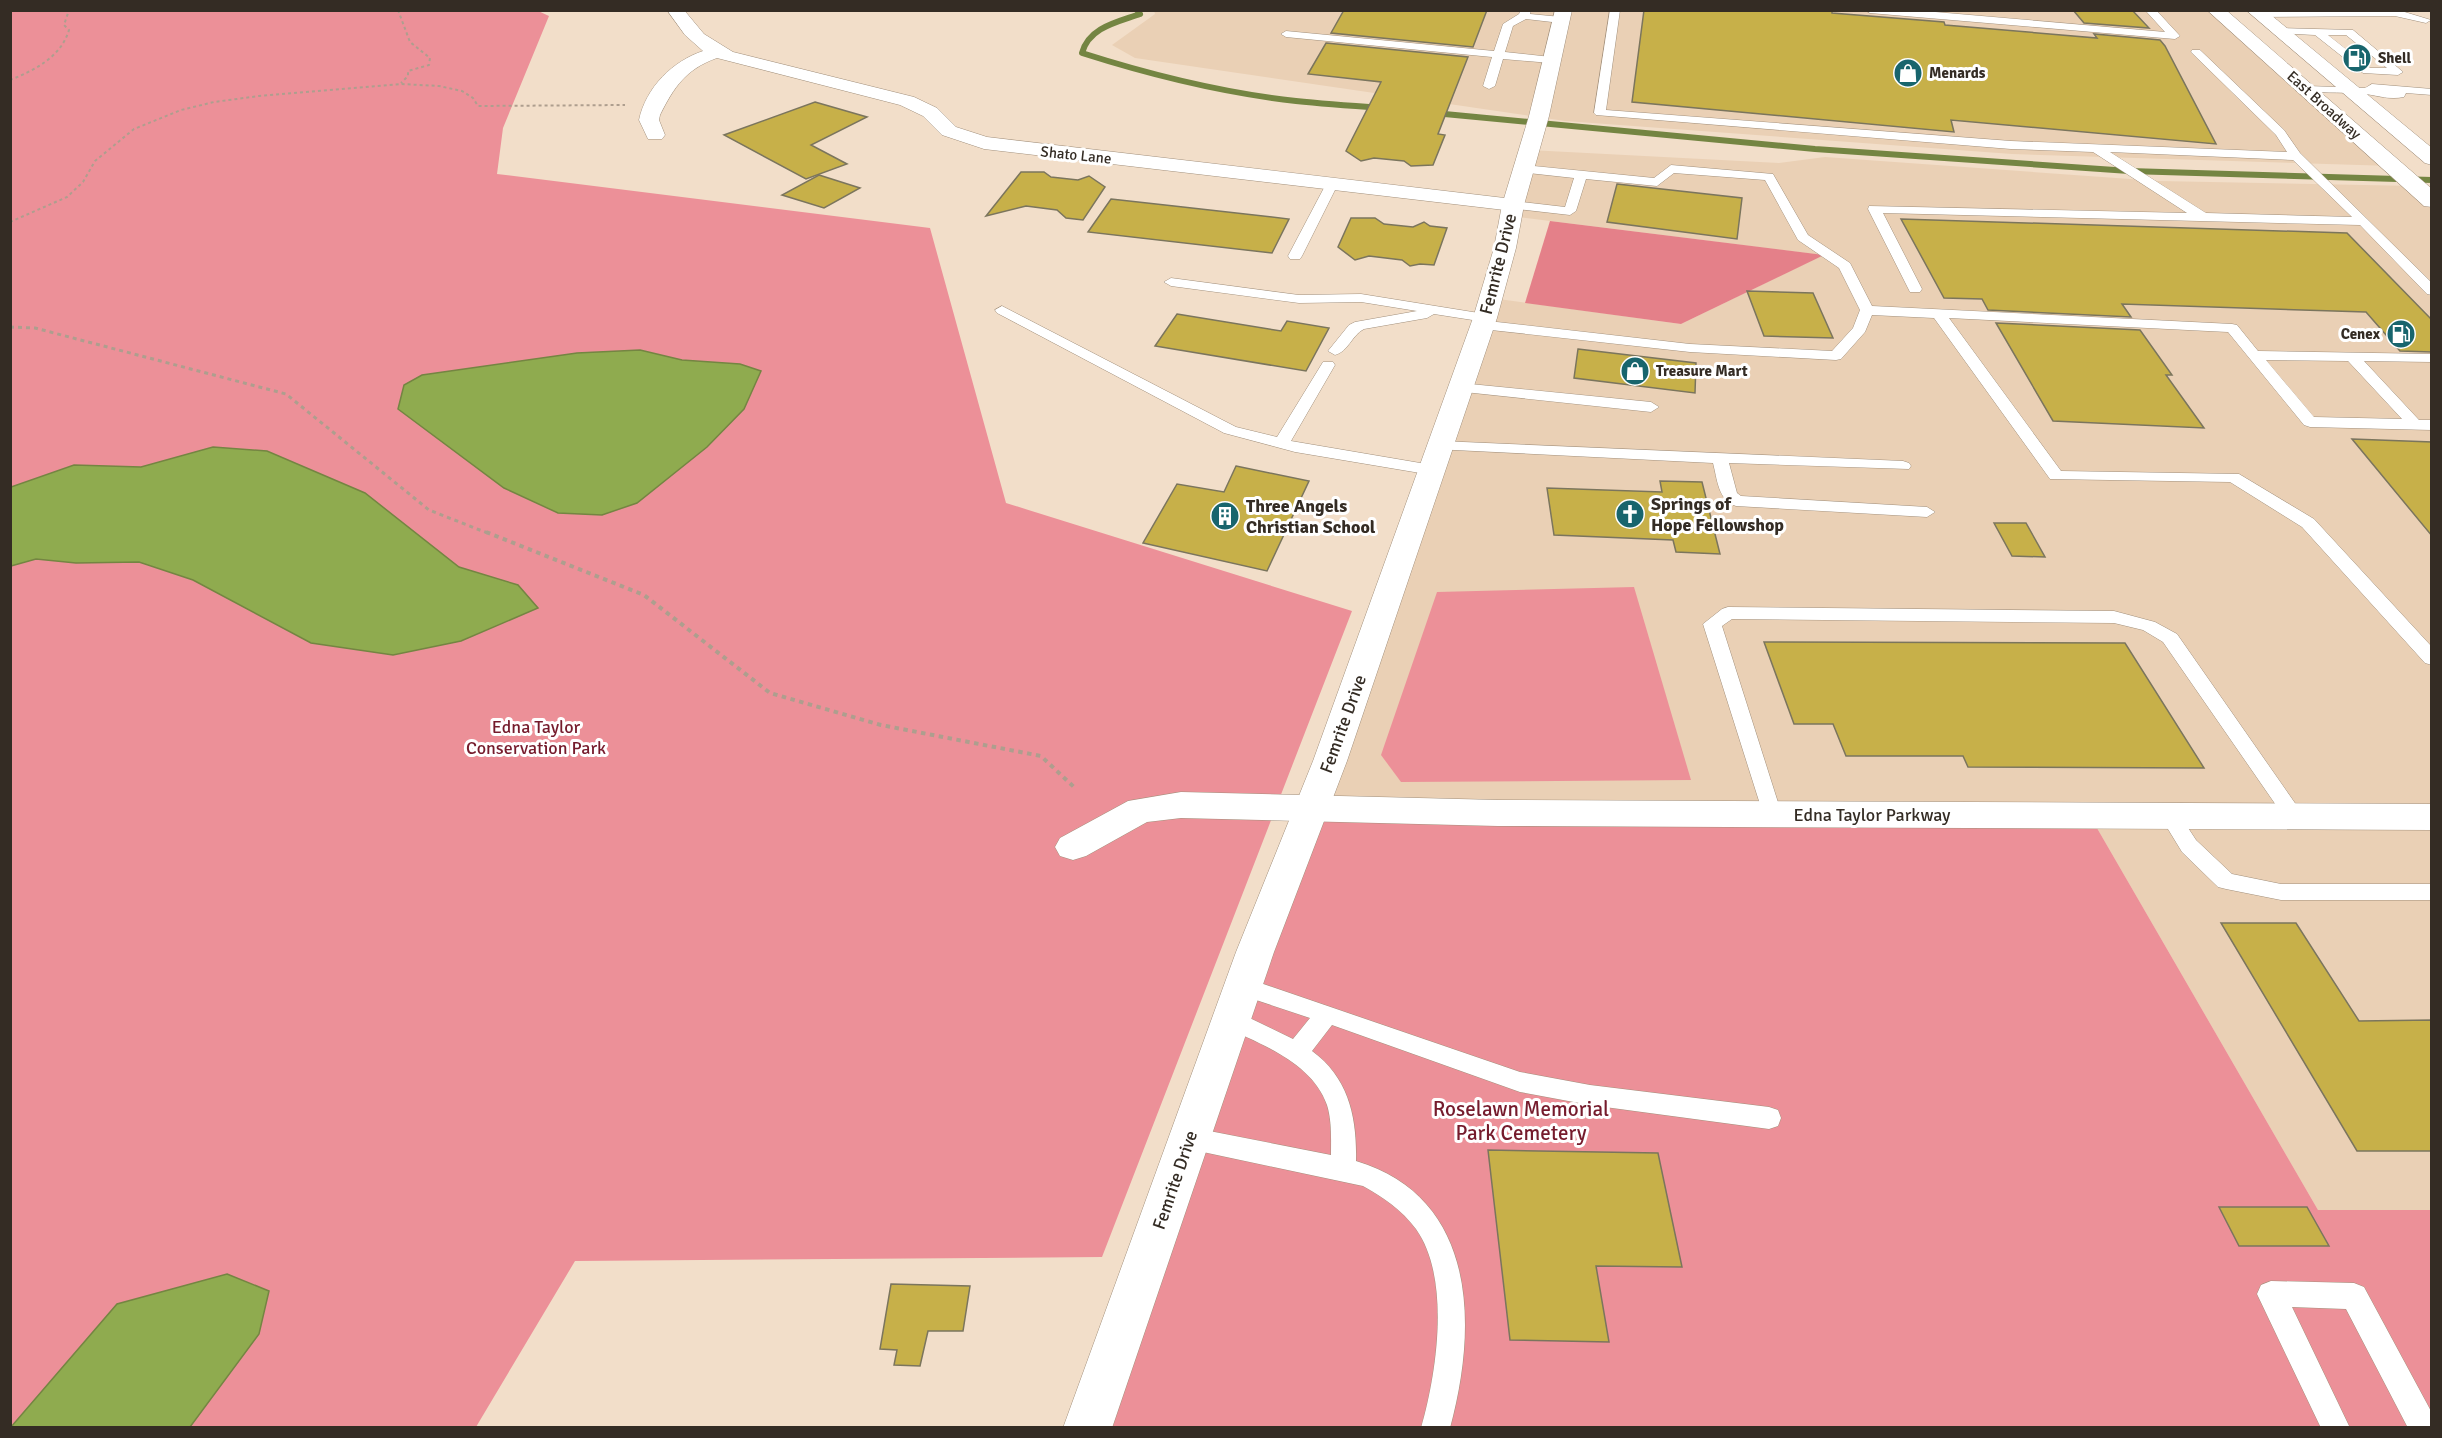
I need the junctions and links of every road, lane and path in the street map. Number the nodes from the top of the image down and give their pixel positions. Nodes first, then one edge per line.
1 (69, 10) edge
2 (398, 10) edge
3 (675, 10) edge
4 (1615, 10) edge
5 (1870, 10) edge
6 (2150, 10) edge
7 (2215, 10) edge
8 (2256, 12) edge
9 (1525, 13) edge
10 (1563, 15) edge
11 (2430, 21) edge
12 (2278, 31) junction
13 (2317, 31) junction
14 (1286, 34) dead end
15 (718, 52) junction
16 (2196, 52) dead end
17 (1499, 54) junction
18 (1551, 60) junction
19 (2384, 72) junction
20 (10, 80) edge
21 (401, 84) junction
22 (1490, 86) dead end
23 (2307, 89) junction
24 (2359, 91) junction
25 (2406, 91) junction
26 (2432, 92) edge
27 (655, 105) junction
28 (655, 135) dead end
29 (2094, 148) junction
30 (2296, 156) junction
31 (2432, 159) edge
32 (1523, 169) junction
33 (1581, 175) junction
34 (1332, 184) junction
35 (2432, 201) edge
36 (1513, 206) junction
37 (2201, 216) junction
38 (2364, 221) junction
39 (10, 222) edge
40 (1295, 256) dead end
41 (1170, 282) dead end
42 (1915, 289) dead end
43 (2432, 291) edge
44 (1002, 310) dead end
45 (1867, 310) junction
46 (1447, 311) junction
47 (1938, 313) junction
48 (1483, 322) junction
49 (10, 327) edge
50 (1335, 351) dead end
51 (2254, 355) junction
52 (2353, 358) junction
53 (2432, 358) edge
54 (1328, 365) dead end
55 (1460, 388) junction
56 (1651, 407) dead end
57 (2415, 424) junction
58 (2432, 425) edge
59 (1281, 444) junction
60 (1436, 458) junction
61 (1720, 459) junction
62 (1903, 466) dead end
63 (1927, 512) dead end
64 (2432, 659) edge
65 (1076, 788) dead end
66 (1313, 808) junction
67 (1772, 815) junction
68 (2170, 816) junction
69 (2294, 816) junction
70 (2432, 817) edge
71 (1073, 847) dead end
72 (2432, 892) edge
73 (1243, 986) junction
74 (1327, 1014) junction
75 (1231, 1019) junction
76 (1296, 1053) junction
77 (1769, 1118) dead end
78 (1189, 1138) junction
79 (1343, 1170) junction
80 (1087, 1428) edge
81 (1435, 1428) edge
82 (2336, 1428) edge
83 (2424, 1428) edge

1 - 20 path
2 - 21 path
3 - 15 street, Shato Lane
4 - 29 lane
5 - 6 lane
7 - 23 street, East Broadway
8 - 11 lane
8 - 12 street, East Broadway
9 - 10 lane
9 - 17 lane
10 - 18 street, Femrite Drive
12 - 13 lane
12 - 24 street, East Broadway
13 - 19 lane
13 - 19 lane
14 - 17 lane
15 - 27 street
15 - 34 street, Shato Lane
16 - 30 lane
17 - 18 lane
17 - 22 lane
18 - 32 street, Femrite Drive
19 - 25 lane
21 - 27 path
21 - 39 path
23 - 24 lane
23 - 35 street, East Broadway
24 - 25 lane
24 - 31 street, East Broadway
25 - 26 lane
27 - 28 street
29 - 30 lane
29 - 37 lane
30 - 38 lane
32 - 33 lane
32 - 36 street, Femrite Drive
33 - 36 lane
33 - 45 lane
34 - 36 street, Shato Lane
34 - 40 lane
36 - 48 street, Femrite Drive
37 - 38 lane
37 - 42 lane
38 - 43 lane
41 - 46 lane
44 - 59 lane
45 - 47 lane
45 - 48 lane
46 - 48 lane
46 - 50 lane
47 - 51 lane
47 - 64 lane
48 - 55 street, Femrite Drive
49 - 65 path
51 - 52 lane
51 - 57 lane
52 - 53 lane
52 - 57 lane
54 - 59 lane
55 - 56 lane
55 - 60 street, Femrite Drive
57 - 58 lane
59 - 60 lane
60 - 61 lane
60 - 66 street, Femrite Drive
61 - 62 lane
61 - 63 lane
66 - 67 street, Edna Taylor Parkway
66 - 71 street, Edna Taylor Parkway
66 - 73 street, Femrite Drive
67 - 68 street, Edna Taylor Parkway
67 - 69 lane
68 - 69 street, Edna Taylor Parkway
68 - 72 lane
69 - 70 street, Edna Taylor Parkway
73 - 74 lane
73 - 75 street, Femrite Drive
74 - 76 lane
74 - 77 lane
75 - 76 lane
75 - 78 street, Femrite Drive
76 - 79 lane
78 - 79 lane
78 - 80 street, Femrite Drive
79 - 81 lane
82 - 83 lane

